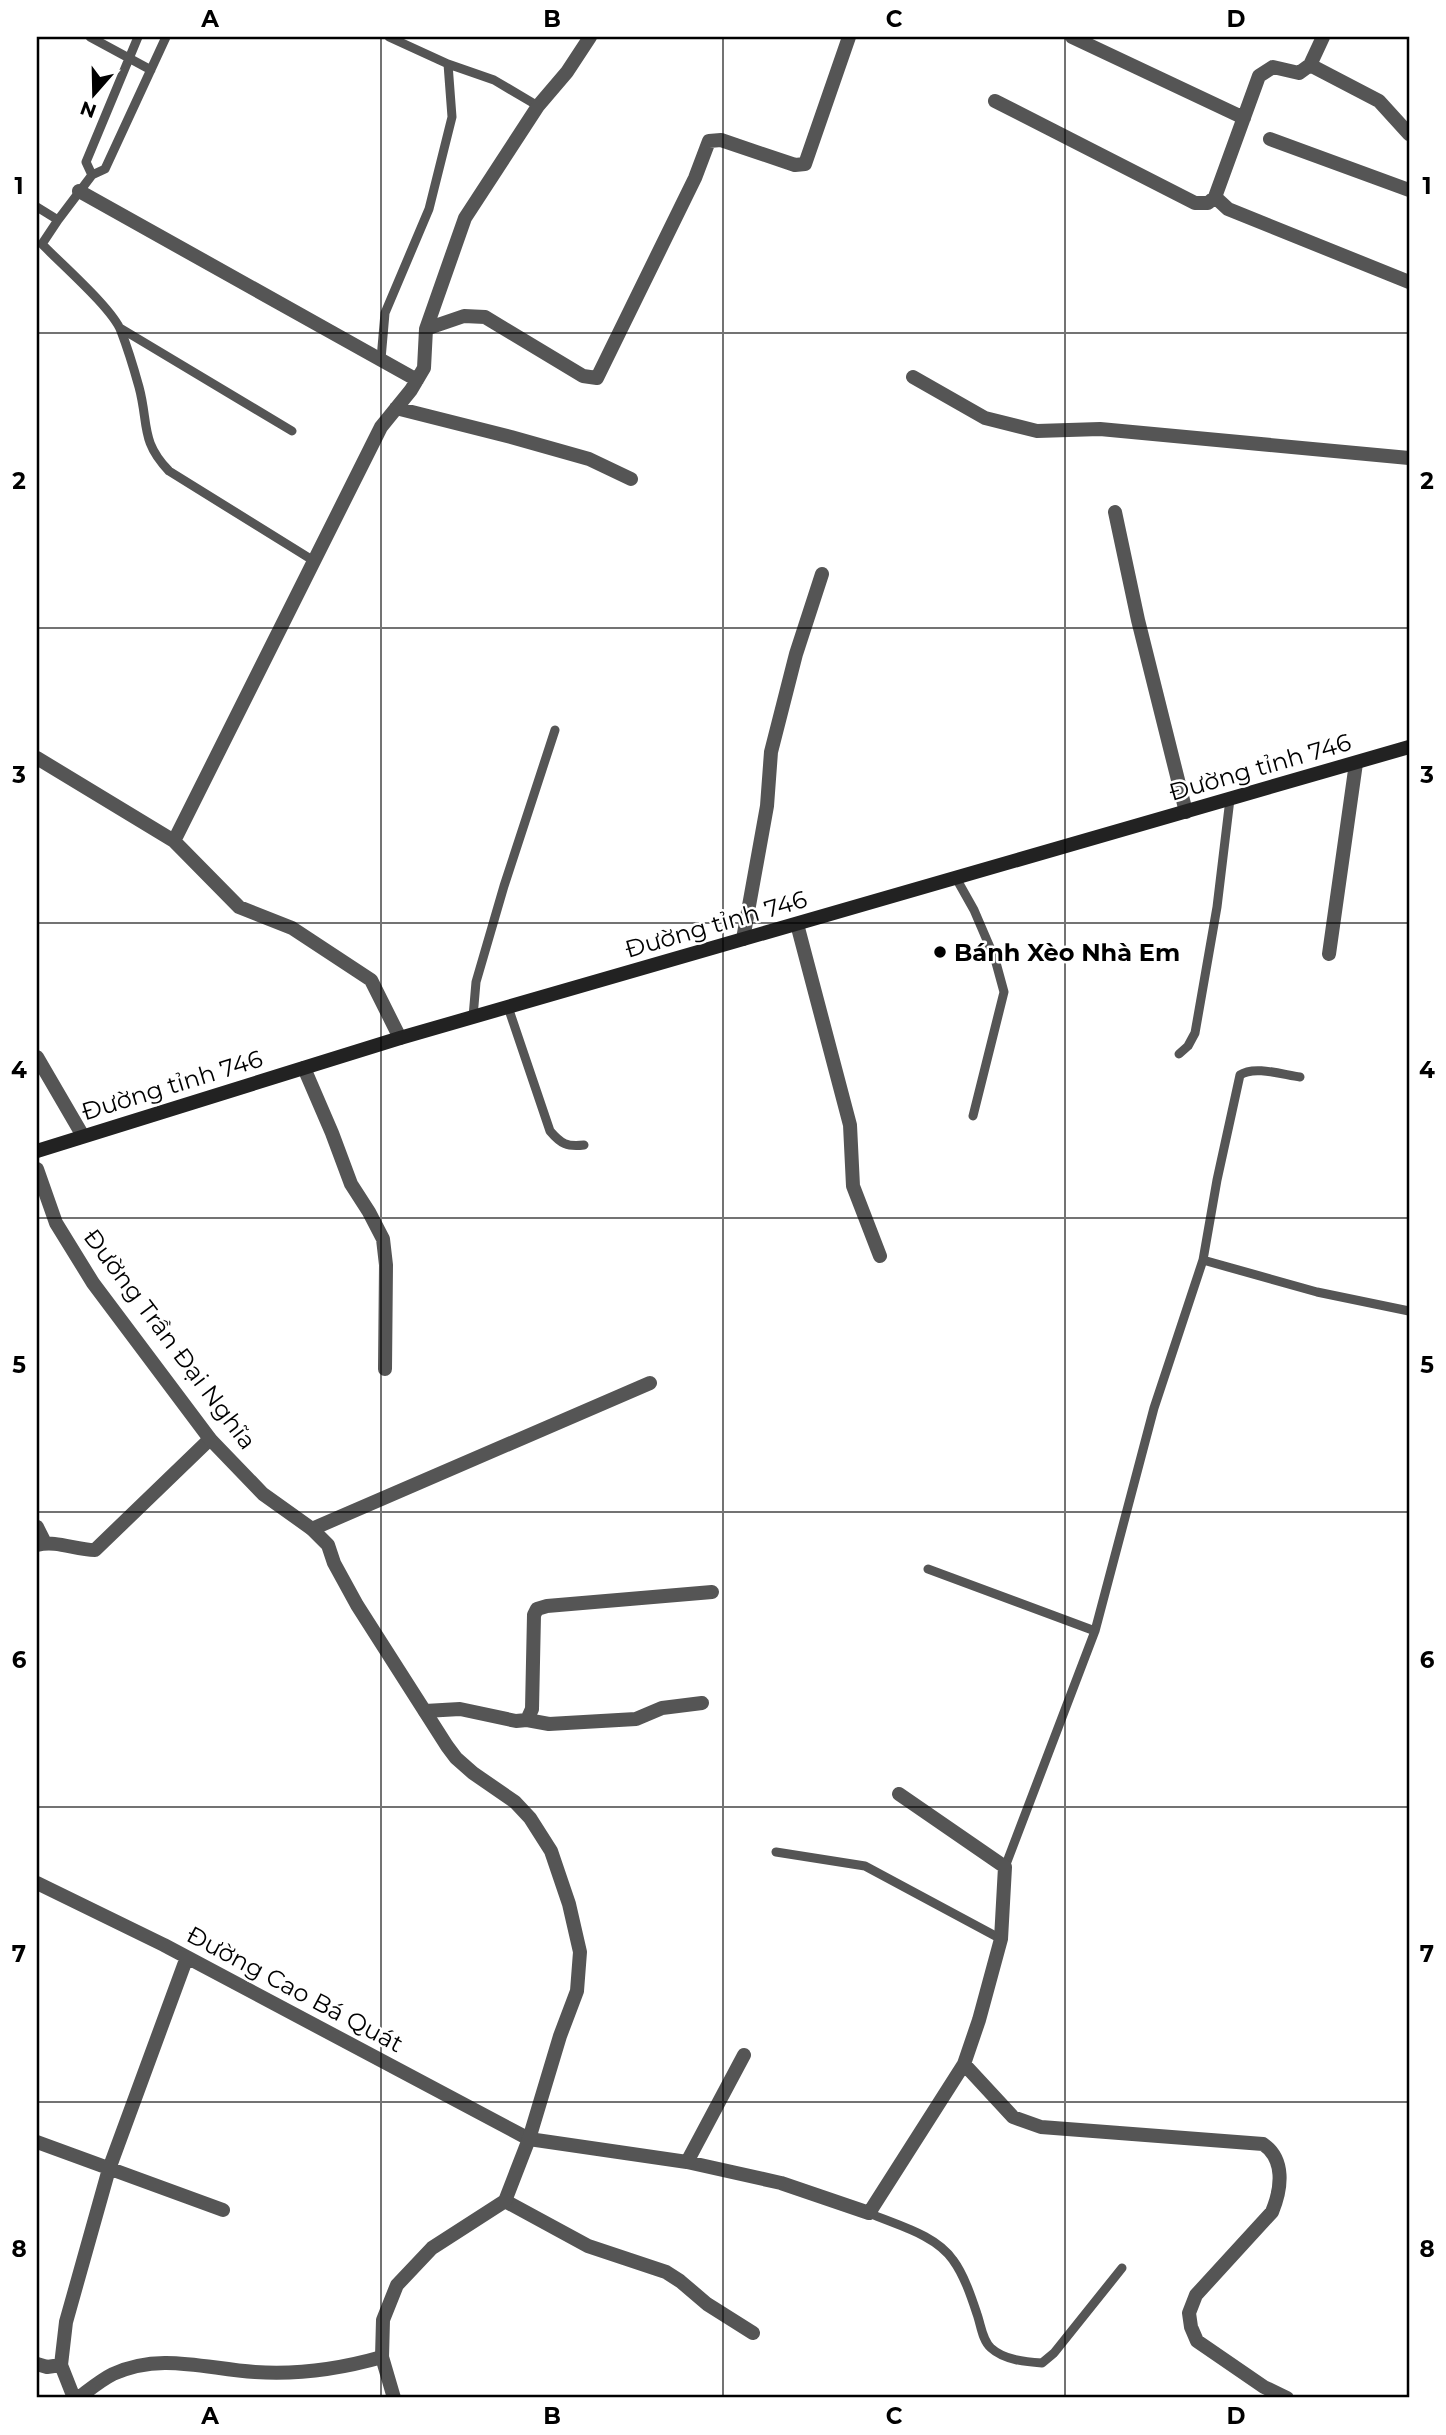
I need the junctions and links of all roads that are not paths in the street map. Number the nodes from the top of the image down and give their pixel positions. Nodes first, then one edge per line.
1 (90, 37) edge
2 (138, 37) edge
3 (166, 37) edge
4 (389, 37) edge
5 (590, 37) edge
6 (849, 37) edge
7 (1072, 37) edge
8 (1323, 37) edge
9 (128, 58) junction
10 (448, 64) junction
11 (1310, 65) junction
12 (151, 70) junction
13 (995, 100) dead end
14 (538, 106) junction
15 (1244, 118) junction
16 (1409, 134) edge
17 (1270, 139) dead end
18 (92, 175) junction
19 (1409, 190) edge
20 (79, 191) junction
21 (1215, 197) junction
22 (37, 207) edge
23 (58, 220) junction
24 (1409, 282) edge
25 (120, 328) junction
26 (426, 329) junction
27 (381, 359) junction
28 (913, 377) dead end
29 (417, 380) junction
30 (396, 408) junction
31 (292, 431) dead end
32 (1409, 458) edge
33 (631, 479) dead end
34 (1115, 512) dead end
35 (314, 561) junction
36 (822, 574) dead end
37 (555, 730) dead end
38 (1409, 747) edge
39 (37, 758) edge
40 (1356, 763) junction
41 (1230, 799) junction
42 (1186, 812) junction
43 (174, 841) junction
44 (956, 878) junction
45 (797, 924) junction
46 (743, 939) junction
47 (1329, 954) dead end
48 (508, 1007) junction
49 (473, 1017) junction
50 (400, 1038) junction
51 (1179, 1054) dead end
52 (37, 1057) edge
53 (304, 1068) junction
54 (1300, 1077) dead end
55 (973, 1116) dead end
56 (83, 1136) junction
57 (584, 1145) dead end
58 (37, 1151) edge
59 (37, 1169) edge
60 (880, 1256) dead end
61 (1203, 1260) junction
62 (1409, 1311) edge
63 (385, 1369) dead end
64 (650, 1383) dead end
65 (210, 1439) junction
66 (37, 1527) edge
67 (312, 1530) junction
68 (41, 1544) edge
69 (928, 1569) dead end
70 (712, 1592) dead end
71 (1095, 1631) junction
72 (702, 1703) dead end
73 (425, 1711) junction
74 (527, 1720) junction
75 (899, 1794) dead end
76 (776, 1852) dead end
77 (1005, 1867) junction
78 (37, 1883) edge
79 (1001, 1939) junction
80 (187, 1957) junction
81 (744, 2055) dead end
82 (964, 2064) junction
83 (529, 2139) junction
84 (37, 2141) edge
85 (687, 2162) junction
86 (109, 2169) junction
87 (505, 2201) junction
88 (223, 2210) dead end
89 (869, 2213) junction
90 (1122, 2268) dead end
91 (753, 2333) dead end
92 (382, 2357) junction
93 (37, 2364) edge
94 (61, 2365) junction
95 (76, 2398) edge
96 (394, 2398) edge
97 (1287, 2398) edge

1 - 9 lane
2 - 9 lane
3 - 12 lane
4 - 10 lane
5 - 14 street
6 - 26 street
7 - 15 street
8 - 11 street
9 - 12 lane
9 - 18 lane
10 - 14 lane
10 - 27 lane
11 - 15 street
11 - 16 street
12 - 18 lane
13 - 21 street
14 - 26 street
15 - 21 street
17 - 19 street
18 - 20 lane
20 - 23 lane
20 - 27 street
21 - 24 street
22 - 23 lane
23 - 25 lane
25 - 31 lane
25 - 35 lane
26 - 29 street
27 - 29 street
28 - 32 street
29 - 30 street
30 - 33 street
30 - 35 street
34 - 42 street
35 - 43 street
36 - 46 street
37 - 49 lane
38 - 40 main road, Đường tỉnh 746
39 - 43 street
40 - 41 main road, Đường tỉnh 746
40 - 47 street
41 - 42 main road, Đường tỉnh 746
41 - 51 lane
42 - 44 main road, Đường tỉnh 746
43 - 50 street
44 - 45 main road, Đường tỉnh 746
44 - 55 lane
45 - 46 main road, Đường tỉnh 746
45 - 60 street
46 - 48 main road, Đường tỉnh 746
48 - 49 main road, Đường tỉnh 746
48 - 57 lane
49 - 50 main road, Đường tỉnh 746
50 - 53 main road, Đường tỉnh 746
52 - 56 street
53 - 56 main road, Đường tỉnh 746
53 - 63 street
54 - 61 lane
56 - 58 main road, Đường tỉnh 746
59 - 65 street, Đường Trần Đại Nghĩa
61 - 62 lane
61 - 71 lane
64 - 67 street
65 - 67 street, Đường Trần Đại Nghĩa
65 - 68 street
66 - 68 street
67 - 73 street, Đường Trần Đại Nghĩa
69 - 71 lane
70 - 74 street
71 - 77 lane
72 - 74 street
73 - 74 street
73 - 83 street, Đường Trần Đại Nghĩa
75 - 77 street
76 - 79 lane
77 - 79 street
78 - 80 street, Đường Cao Bá Quát
79 - 82 street
80 - 83 street, Đường Cao Bá Quát
80 - 86 street
81 - 85 street
82 - 89 street
82 - 97 street
83 - 85 street, Đường Cao Bá Quát
83 - 87 street, Đường Trần Đại Nghĩa
84 - 86 street
85 - 89 street, Đường Cao Bá Quát
86 - 88 street
86 - 94 street
87 - 91 street
87 - 92 street
89 - 90 lane
92 - 95 street
92 - 96 street
93 - 94 street
94 - 95 street

